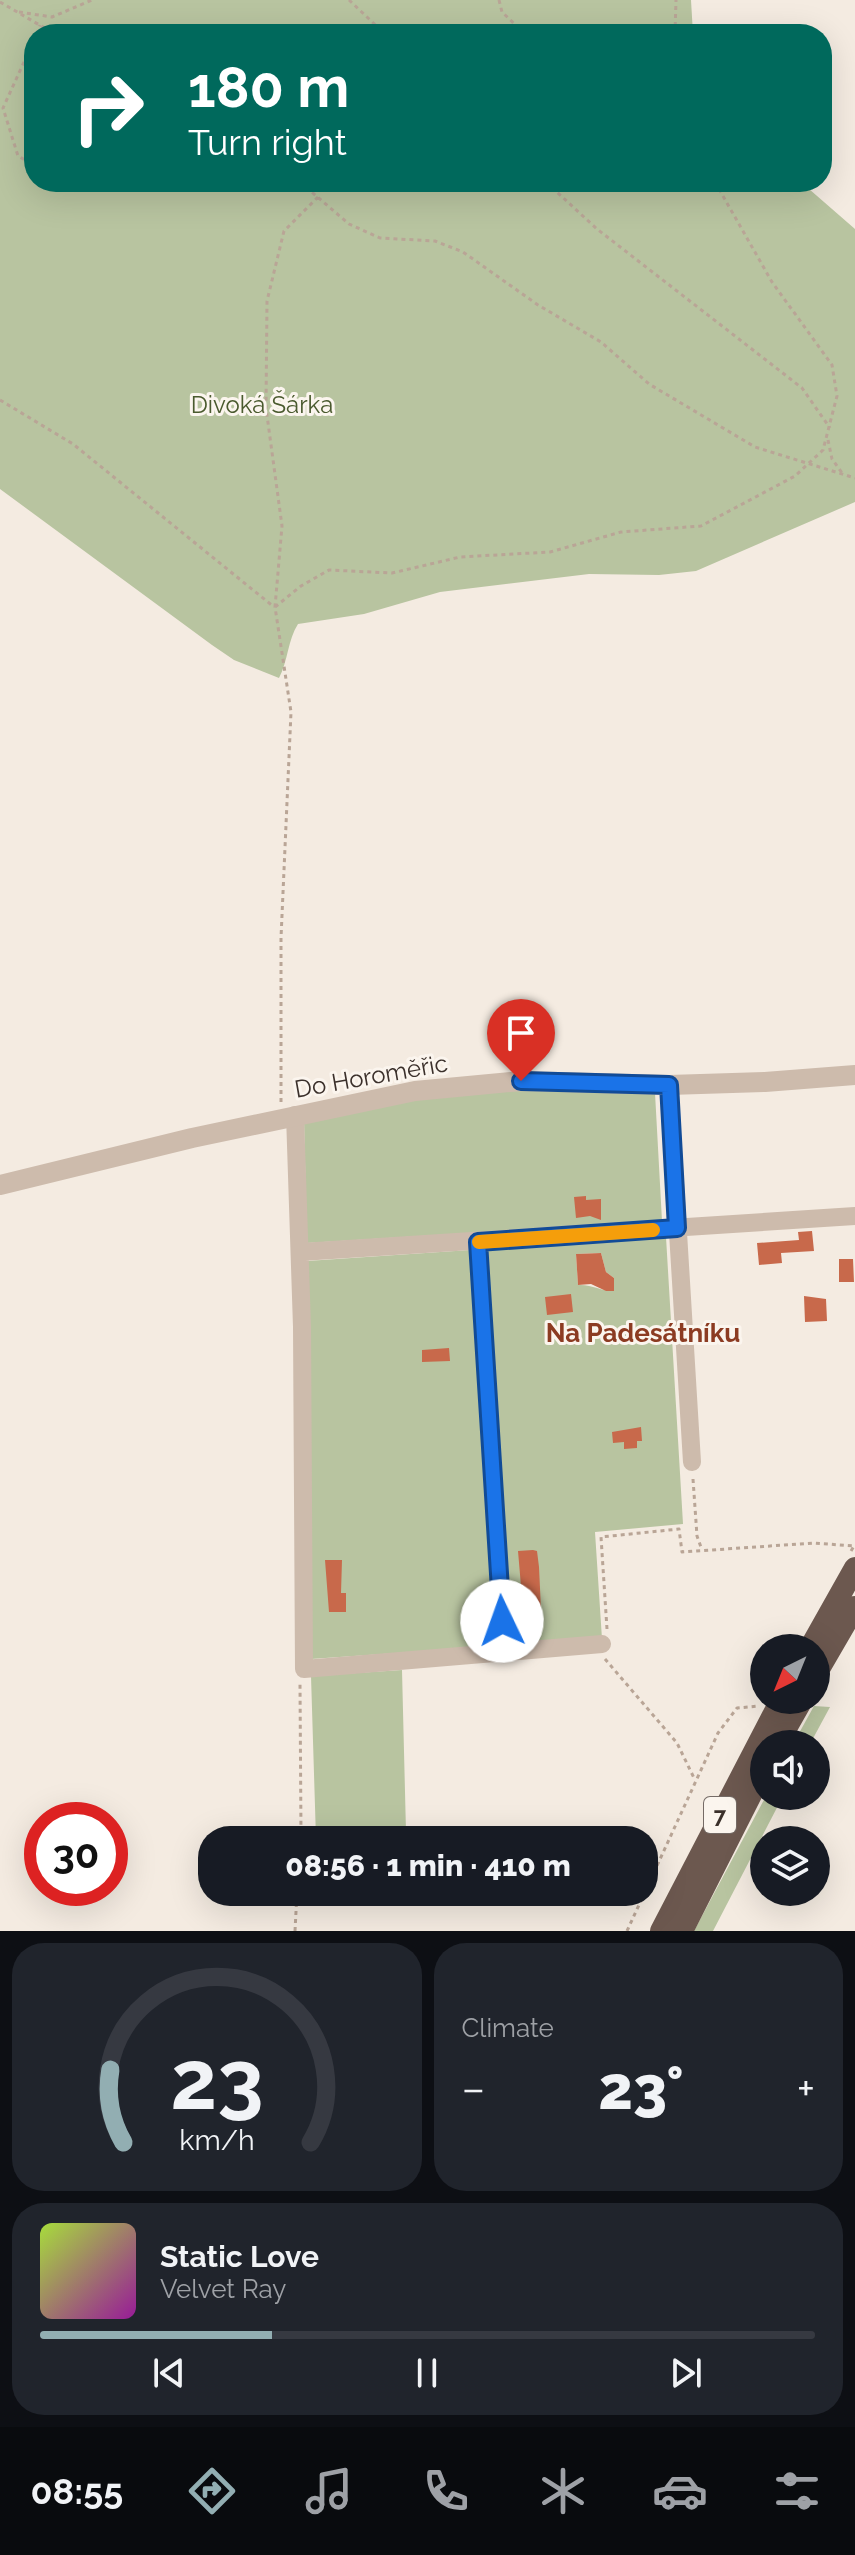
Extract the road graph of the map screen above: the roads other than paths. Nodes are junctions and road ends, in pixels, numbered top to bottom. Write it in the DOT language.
graph roads {
  1 [pos="855,1075"];
  2 [pos="669,1085"];
  3 [pos="289,1116"];
  4 [pos="0,1185"];
  5 [pos="855,1216"];
  6 [pos="677,1228"];
  7 [pos="478,1242"];
  8 [pos="301,1252"];
  9 [pos="692,1462"];
  10 [pos="855,1568"];
  11 [pos="855,1607"];
  12 [pos="818,1634"];
  13 [pos="602,1644"];
  14 [pos="830,1650"];
  15 [pos="504,1651"];
  16 [pos="774,1714"];
  17 [pos="750,1797"];
  18 [pos="661,1931"];
  19 [pos="682,1931"];
  1 -- 2 [label="street, Do Horoměřic"];
  2 -- 3 [label="street, Do Horoměřic"];
  2 -- 6 [label="street"];
  3 -- 4 [label="street, Do Horoměřic"];
  3 -- 8 [label="street"];
  5 -- 6 [label="street"];
  6 -- 7 [label="street"];
  6 -- 9 [label="street"];
  7 -- 8 [label="street"];
  7 -- 15 [label="street"];
  8 -- 15 [label="street"];
  10 -- 12 [label="highway"];
  11 -- 14 [label="highway"];
  13 -- 15 [label="street"];
  16 -- 18 [label="highway, 7"];
  17 -- 19 [label="highway, 7"];
}
